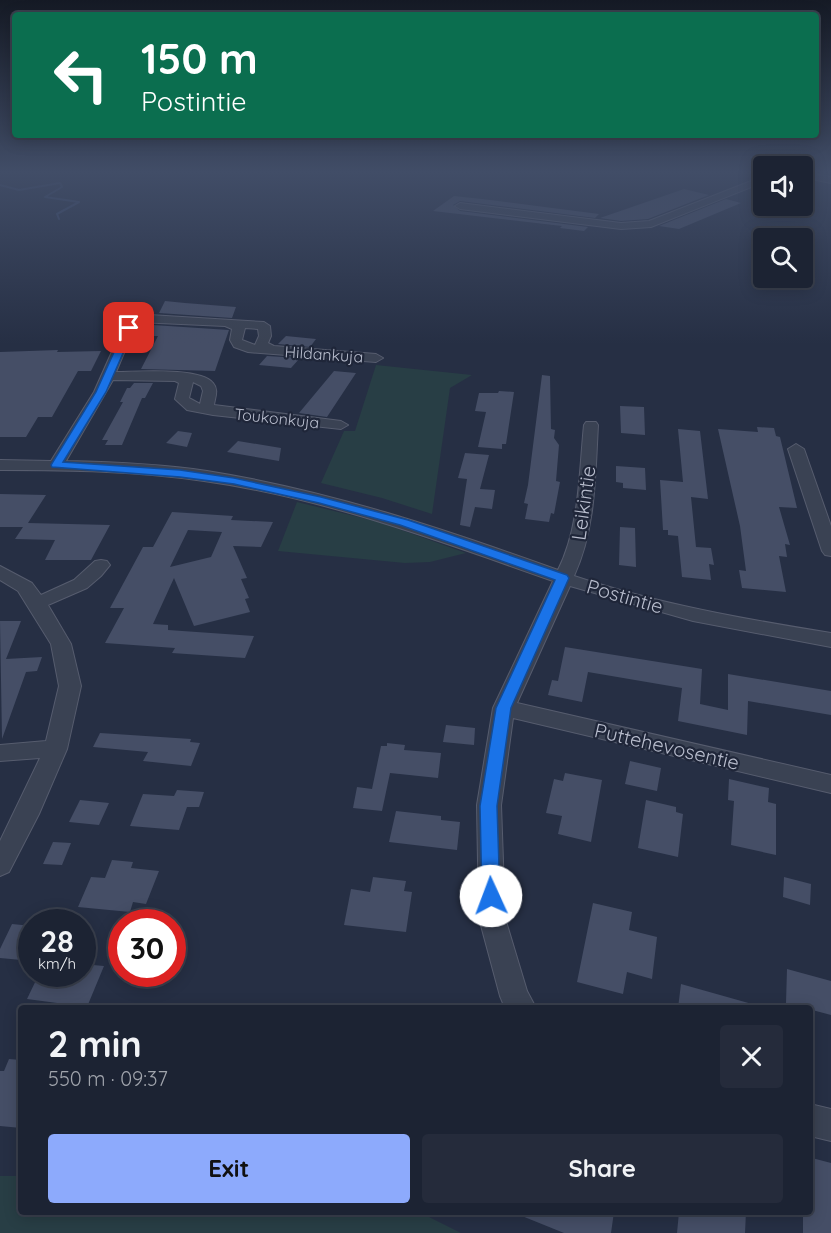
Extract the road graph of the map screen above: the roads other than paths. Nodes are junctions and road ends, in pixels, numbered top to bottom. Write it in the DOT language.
graph roads {
  1 [pos="227,322"];
  2 [pos="272,350"];
  3 [pos="376,358"];
  4 [pos="109,376"];
  5 [pos="177,376"];
  6 [pos="213,411"];
  7 [pos="341,425"];
  8 [pos="591,425"];
  9 [pos="796,449"];
  10 [pos="0,465"];
  11 [pos="56,465"];
  12 [pos="831,551"];
  13 [pos="101,565"];
  14 [pos="0,572"];
  15 [pos="562,578"];
  16 [pos="37,603"];
  17 [pos="831,640"];
  18 [pos="504,708"];
  19 [pos="56,749"];
  20 [pos="0,753"];
  21 [pos="831,784"];
  22 [pos="0,864"];
  23 [pos="519,1005"];
  24 [pos="813,1121"];
  25 [pos="831,1125"];
  1 -- 2 [label="street, Hildankuja"];
  1 -- 2 [label="street, Hildankuja"];
  1 -- 4 [label="street, Hildankuja"];
  2 -- 3 [label="street, Hildankuja"];
  4 -- 5 [label="street, Toukonkuja"];
  4 -- 11 [label="street"];
  5 -- 6 [label="street, Toukonkuja"];
  5 -- 6 [label="street, Toukonkuja"];
  6 -- 7 [label="street, Toukonkuja"];
  8 -- 15 [label="street, Leikintie"];
  9 -- 12 [label="street"];
  10 -- 11 [label="street, Postintie"];
  11 -- 15 [label="street, Postintie"];
  13 -- 16 [label="street"];
  14 -- 16 [label="street"];
  15 -- 17 [label="street, Postintie"];
  15 -- 18 [label="street, Leikintie"];
  16 -- 19 [label="street"];
  18 -- 21 [label="street, Puttehevosentie"];
  18 -- 23 [label="street, Leikintie"];
  19 -- 20 [label="street"];
  19 -- 22 [label="street"];
  24 -- 25 [label="street"];
}
